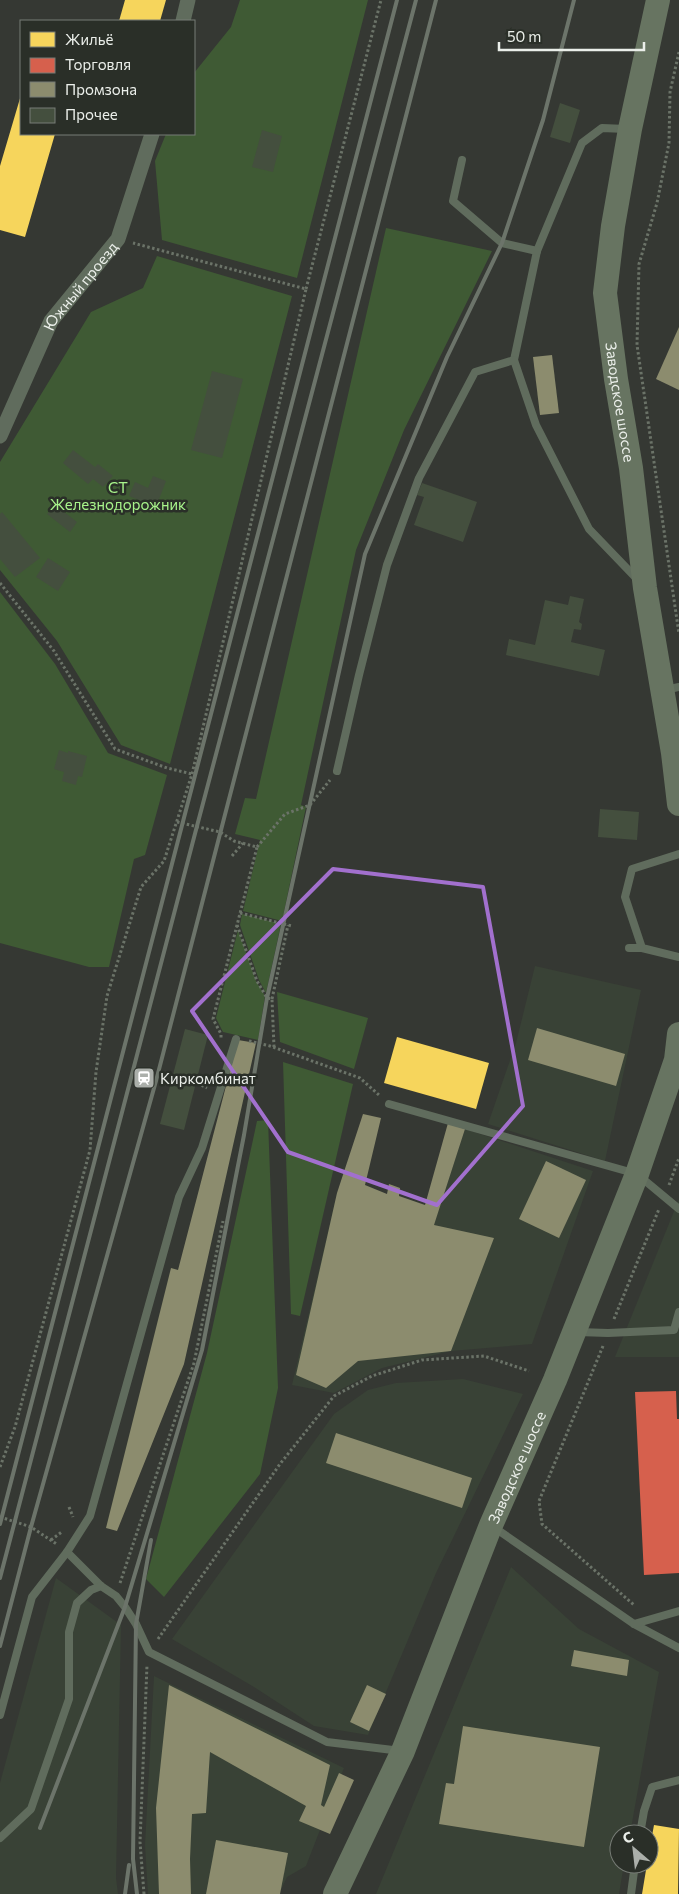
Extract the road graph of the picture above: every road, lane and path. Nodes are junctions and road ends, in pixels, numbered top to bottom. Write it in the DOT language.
graph roads {
  1 [pos="188,0"];
  2 [pos="381,0"];
  3 [pos="658,0"];
  4 [pos="182,20"];
  5 [pos="679,52"];
  6 [pos="630,129"];
  7 [pos="152,135"];
  8 [pos="462,160"];
  9 [pos="118,239"];
  10 [pos="537,251"];
  11 [pos="306,289"];
  12 [pos="514,360"];
  13 [pos="0,436"];
  14 [pos="0,583"];
  15 [pos="645,588"];
  16 [pos="679,634"];
  17 [pos="671,689"];
  18 [pos="337,771"];
  19 [pos="192,774"];
  20 [pos="679,804"];
  21 [pos="177,822"];
  22 [pos="234,841"];
  23 [pos="243,843"];
  24 [pos="257,847"];
  25 [pos="679,854"];
  26 [pos="232,856"];
  27 [pos="240,913"];
  28 [pos="237,924"];
  29 [pos="629,948"];
  30 [pos="642,948"];
  31 [pos="679,957"];
  32 [pos="272,999"];
  33 [pos="679,1034"];
  34 [pos="236,1038"];
  35 [pos="197,1083"];
  36 [pos="209,1090"];
  37 [pos="389,1104"];
  38 [pos="679,1158"];
  39 [pos="638,1174"];
  40 [pos="664,1196"];
  41 [pos="679,1209"];
  42 [pos="223,1221"];
  43 [pos="679,1312"];
  44 [pos="574,1332"];
  45 [pos="608,1333"];
  46 [pos="529,1371"];
  47 [pos="0,1467"];
  48 [pos="69,1506"];
  49 [pos="0,1517"];
  50 [pos="75,1522"];
  51 [pos="491,1525"];
  52 [pos="51,1540"];
  53 [pos="67,1552"];
  54 [pos="101,1586"];
  55 [pos="116,1596"];
  56 [pos="679,1611"];
  57 [pos="650,1620"];
  58 [pos="634,1624"];
  59 [pos="679,1648"];
  60 [pos="149,1652"];
  61 [pos="0,1715"];
  62 [pos="403,1751"];
  63 [pos="679,1780"];
  64 [pos="642,1824"];
  65 [pos="0,1838"];
  66 [pos="634,1874"];
  67 [pos="144,1894"];
  68 [pos="335,1894"];
  69 [pos="631,1894"];
  1 -- 4 [label="street"];
  2 -- 11 [label="path"];
  3 -- 6 [label="main road, Заводское шоссе"];
  5 -- 16 [label="path"];
  6 -- 10 [label="lane"];
  6 -- 15 [label="main road, Заводское шоссе"];
  7 -- 9 [label="street, Южный проезд"];
  8 -- 10 [label="lane"];
  9 -- 11 [label="path"];
  9 -- 13 [label="street, Южный проезд"];
  10 -- 12 [label="lane"];
  11 -- 19 [label="path"];
  12 -- 15 [label="lane"];
  12 -- 18 [label="lane"];
  14 -- 19 [label="path"];
  15 -- 17 [label="main road, Заводское шоссе"];
  17 -- 20 [label="main road, Заводское шоссе"];
  18 -- 24 [label="path"];
  19 -- 21 [label="path"];
  21 -- 22 [label="path"];
  21 -- 47 [label="path"];
  23 -- 26 [label="path"];
  25 -- 30 [label="lane"];
  27 -- 32 [label="path"];
  28 -- 32 [label="path"];
  29 -- 30 [label="lane"];
  30 -- 31 [label="lane"];
  32 -- 37 [label="path"];
  33 -- 39 [label="main road, Заводское шоссе"];
  34 -- 53 [label="lane"];
  35 -- 36 [label="path"];
  37 -- 39 [label="lane"];
  38 -- 40 [label="path"];
  39 -- 40 [label="lane"];
  39 -- 44 [label="main road, Заводское шоссе"];
  40 -- 41 [label="lane"];
  40 -- 45 [label="path"];
  42 -- 55 [label="path"];
  43 -- 45 [label="lane"];
  44 -- 45 [label="lane"];
  44 -- 51 [label="main road, Заводское шоссе"];
  45 -- 57 [label="path"];
  46 -- 60 [label="path"];
  48 -- 50 [label="path"];
  49 -- 52 [label="path"];
  51 -- 58 [label="lane"];
  51 -- 62 [label="main road, Заводское шоссе"];
  53 -- 54 [label="lane"];
  53 -- 61 [label="lane"];
  54 -- 55 [label="lane"];
  54 -- 65 [label="lane"];
  55 -- 60 [label="lane"];
  56 -- 57 [label="lane"];
  57 -- 58 [label="lane"];
  58 -- 59 [label="lane"];
  60 -- 62 [label="lane"];
  60 -- 67 [label="path"];
  62 -- 68 [label="main road, Заводское шоссе"];
  63 -- 64 [label="lane"];
  66 -- 69 [label="lane"];
}
